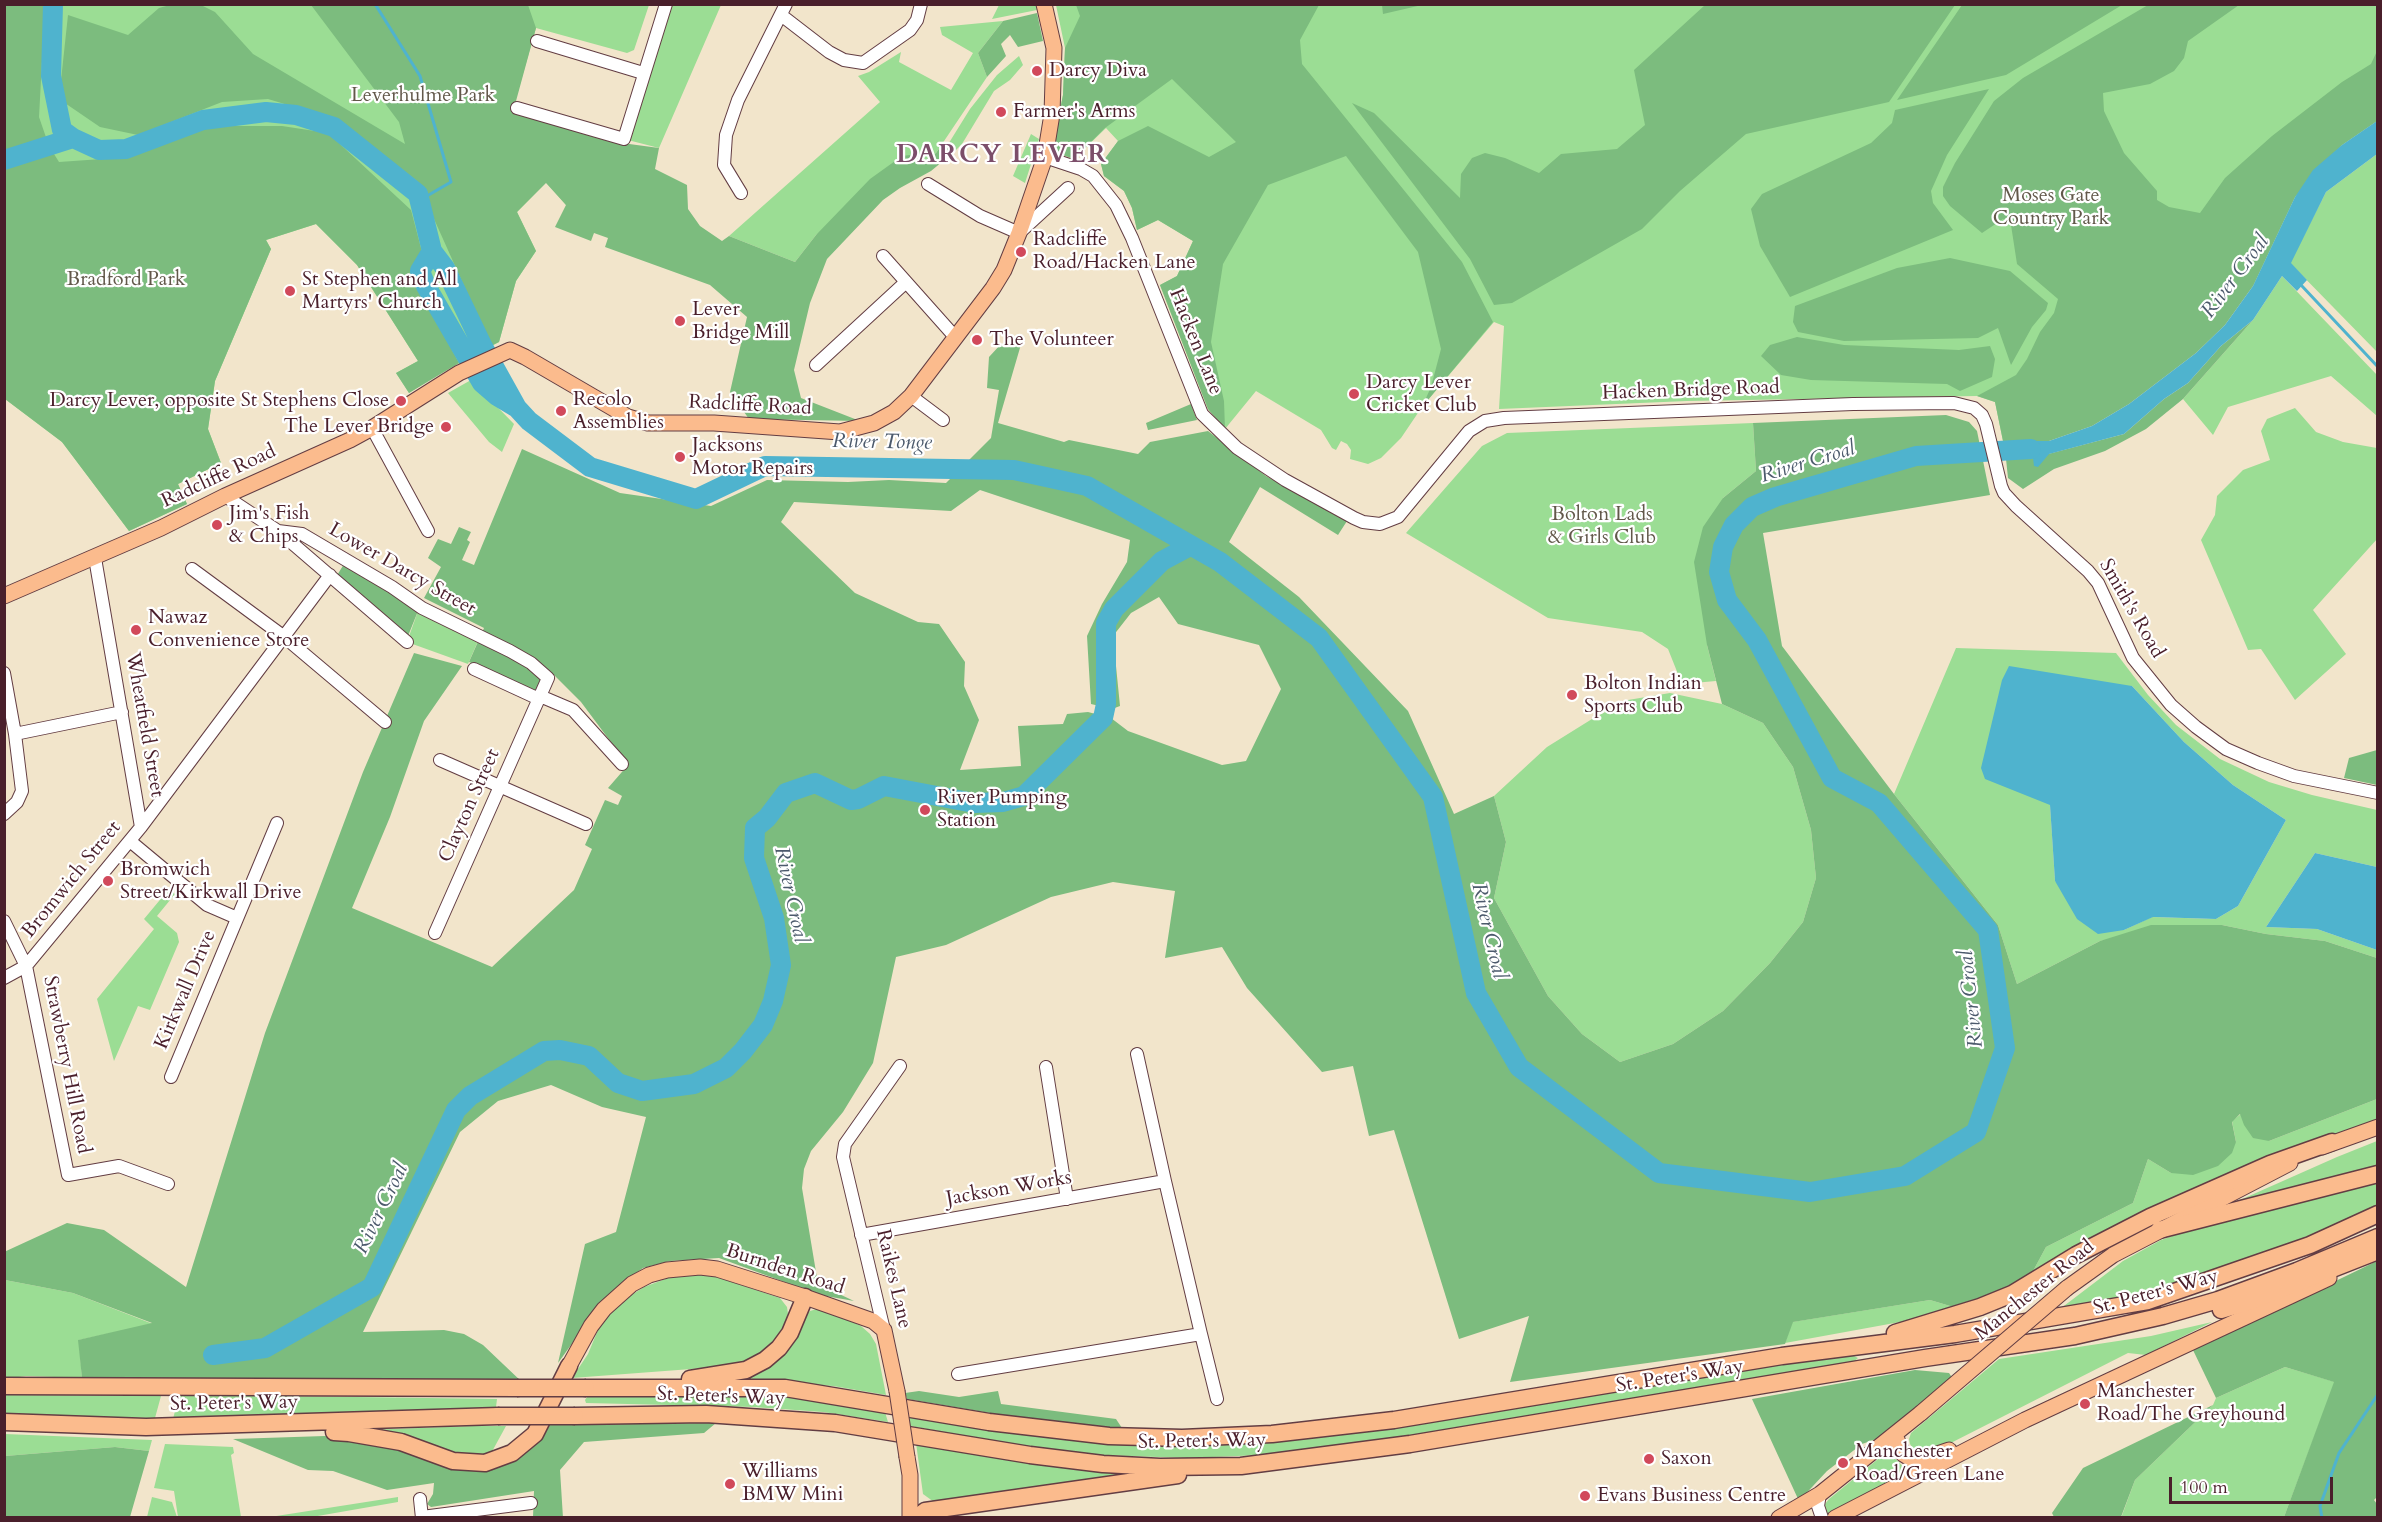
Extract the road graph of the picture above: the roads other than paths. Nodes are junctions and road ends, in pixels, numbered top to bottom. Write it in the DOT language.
graph roads {
  1 [pos="666,4"];
  2 [pos="921,4"];
  3 [pos="1045,6"];
  4 [pos="783,10"];
  5 [pos="537,41"];
  6 [pos="643,74"];
  7 [pos="518,108"];
  8 [pos="1045,157"];
  9 [pos="928,184"];
  10 [pos="1068,188"];
  11 [pos="741,193"];
  12 [pos="1019,233"];
  13 [pos="883,256"];
  14 [pos="906,282"];
  15 [pos="956,338"];
  16 [pos="816,365"];
  17 [pos="910,396"];
  18 [pos="943,420"];
  19 [pos="372,428"];
  20 [pos="1998,475"];
  21 [pos="225,496"];
  22 [pos="1380,524"];
  23 [pos="278,531"];
  24 [pos="428,531"];
  25 [pos="95,558"];
  26 [pos="192,569"];
  27 [pos="330,575"];
  28 [pos="4,596"];
  29 [pos="283,636"];
  30 [pos="407,642"];
  31 [pos="474,669"];
  32 [pos="4,673"];
  33 [pos="539,697"];
  34 [pos="122,712"];
  35 [pos="384,722"];
  36 [pos="15,734"];
  37 [pos="440,760"];
  38 [pos="622,764"];
  39 [pos="500,786"];
  40 [pos="2378,792"];
  41 [pos="4,814"];
  42 [pos="277,823"];
  43 [pos="586,824"];
  44 [pos="141,827"];
  45 [pos="130,841"];
  46 [pos="237,918"];
  47 [pos="4,921"];
  48 [pos="435,933"];
  49 [pos="26,966"];
  50 [pos="4,978"];
  51 [pos="1137,1054"];
  52 [pos="900,1066"];
  53 [pos="1046,1067"];
  54 [pos="171,1077"];
  55 [pos="2378,1127"];
  56 [pos="2332,1142"];
  57 [pos="2378,1174"];
  58 [pos="1165,1181"];
  59 [pos="168,1184"];
  60 [pos="1067,1199"];
  61 [pos="2378,1214"];
  62 [pos="2159,1230"];
  63 [pos="861,1235"];
  64 [pos="2378,1237"];
  65 [pos="2378,1253"];
  66 [pos="805,1297"];
  67 [pos="884,1330"];
  68 [pos="1201,1334"];
  69 [pos="2075,1336"];
  70 [pos="1782,1356"];
  71 [pos="568,1366"];
  72 [pos="958,1374"];
  73 [pos="4,1386"];
  74 [pos="591,1388"];
  75 [pos="1218,1399"];
  76 [pos="2025,1420"];
  77 [pos="4,1422"];
  78 [pos="146,1427"];
  79 [pos="1895,1435"];
  80 [pos="1241,1466"];
  81 [pos="1820,1494"];
  82 [pos="420,1499"];
  83 [pos="531,1503"];
  84 [pos="1850,1513"];
  85 [pos="422,1517"];
  86 [pos="910,1518"];
  87 [pos="916,1518"];
  88 [pos="1779,1518"];
  89 [pos="1822,1518"];
  90 [pos="1835,1518"];
  1 -- 6 [label="street"];
  2 -- 4 [label="street"];
  3 -- 8 [label="main road, Radcliffe Road"];
  4 -- 11 [label="street"];
  5 -- 6 [label="street"];
  6 -- 7 [label="street"];
  8 -- 12 [label="main road, Radcliffe Road"];
  8 -- 22 [label="street, Hacken Lane"];
  9 -- 12 [label="street"];
  10 -- 12 [label="street"];
  12 -- 15 [label="main road, Radcliffe Road"];
  13 -- 14 [label="street"];
  14 -- 15 [label="street"];
  14 -- 16 [label="street"];
  15 -- 17 [label="main road, Radcliffe Road"];
  17 -- 18 [label="street"];
  17 -- 19 [label="main road, Radcliffe Road"];
  19 -- 21 [label="main road, Radcliffe Road"];
  19 -- 24 [label="street"];
  20 -- 22 [label="street, Hacken Bridge Road"];
  20 -- 40 [label="street, Smith's Road"];
  21 -- 23 [label="street"];
  21 -- 25 [label="main road, Radcliffe Road"];
  23 -- 27 [label="street"];
  23 -- 33 [label="street, Lower Darcy Street"];
  25 -- 28 [label="main road, Radcliffe Road"];
  25 -- 34 [label="street, Wheatfield Street"];
  26 -- 29 [label="street"];
  27 -- 29 [label="street, Bromwich Street"];
  27 -- 30 [label="street"];
  29 -- 35 [label="street"];
  29 -- 44 [label="street, Bromwich Street"];
  31 -- 33 [label="street"];
  32 -- 36 [label="street"];
  33 -- 38 [label="street"];
  33 -- 39 [label="street, Clayton Street"];
  34 -- 36 [label="street"];
  34 -- 44 [label="street, Wheatfield Street"];
  36 -- 41 [label="street"];
  37 -- 39 [label="street"];
  39 -- 43 [label="street"];
  39 -- 48 [label="street, Clayton Street"];
  42 -- 46 [label="street, Kirkwall Drive"];
  44 -- 45 [label="street, Bromwich Street"];
  45 -- 46 [label="street, Kirkwall Drive"];
  45 -- 49 [label="street, Bromwich Street"];
  46 -- 54 [label="street, Kirkwall Drive"];
  47 -- 49 [label="street"];
  49 -- 50 [label="street, Bromwich Street"];
  49 -- 59 [label="street, Strawberry Hill Road"];
  51 -- 58 [label="street"];
  52 -- 63 [label="street, Raikes Lane"];
  53 -- 60 [label="street"];
  55 -- 56 [label="main road, Manchester Road"];
  56 -- 62 [label="main road, Manchester Road"];
  56 -- 70 [label="highway"];
  57 -- 62 [label="highway"];
  58 -- 60 [label="street, Jackson Works"];
  58 -- 68 [label="street"];
  60 -- 63 [label="street, Jackson Works"];
  61 -- 70 [label="highway, St. Peter's Way"];
  62 -- 79 [label="main road, Manchester Road, bridge"];
  63 -- 67 [label="street, Raikes Lane"];
  64 -- 69 [label="highway, St. Peter's Way"];
  65 -- 69 [label="highway"];
  65 -- 76 [label="main road"];
  66 -- 67 [label="main road, Burnden Road"];
  66 -- 71 [label="main road, Burnden Road"];
  66 -- 74 [label="highway"];
  67 -- 86 [label="main road, Raikes Lane, bridge"];
  68 -- 72 [label="street"];
  68 -- 75 [label="street"];
  69 -- 80 [label="highway, St. Peter's Way"];
  70 -- 74 [label="highway, St. Peter's Way"];
  71 -- 78 [label="highway"];
  73 -- 74 [label="highway, St. Peter's Way, bridge"];
  76 -- 79 [label="main road"];
  76 -- 84 [label="main road"];
  77 -- 78 [label="highway, St. Peter's Way"];
  78 -- 80 [label="highway, St. Peter's Way, bridge"];
  79 -- 81 [label="main road, Manchester Road"];
  80 -- 87 [label="highway"];
  81 -- 88 [label="main road, Manchester Road"];
  81 -- 89 [label="street"];
  82 -- 85 [label="street"];
  83 -- 85 [label="street"];
  84 -- 90 [label="main road"];
}
